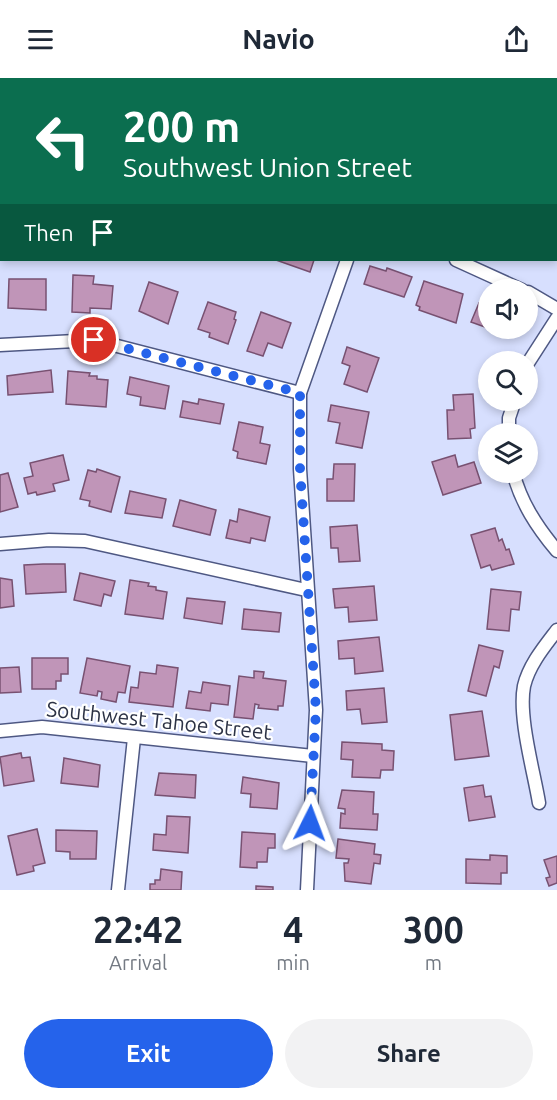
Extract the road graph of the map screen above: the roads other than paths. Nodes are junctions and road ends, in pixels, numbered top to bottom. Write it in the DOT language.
graph roads {
  1 [pos="347,261"];
  2 [pos="458,261"];
  3 [pos="498,279"];
  4 [pos="538,298"];
  5 [pos="557,309"];
  6 [pos="557,318"];
  7 [pos="0,345"];
  8 [pos="536,351"];
  9 [pos="300,393"];
  10 [pos="516,483"];
  11 [pos="2,544"];
  12 [pos="557,551"];
  13 [pos="306,590"];
  14 [pos="557,630"];
  15 [pos="0,731"];
  16 [pos="134,738"];
  17 [pos="313,756"];
  18 [pos="539,803"];
  19 [pos="118,890"];
  20 [pos="307,890"];
  1 -- 9 [label="street"];
  2 -- 3 [label="street"];
  4 -- 5 [label="street"];
  6 -- 8 [label="street"];
  7 -- 9 [label="street"];
  9 -- 13 [label="street"];
  10 -- 12 [label="street"];
  11 -- 13 [label="street"];
  13 -- 17 [label="street"];
  14 -- 18 [label="street"];
  15 -- 16 [label="street, Southwest Tahoe Street"];
  16 -- 17 [label="street, Southwest Tahoe Street"];
  16 -- 19 [label="street"];
  17 -- 20 [label="street"];
}
